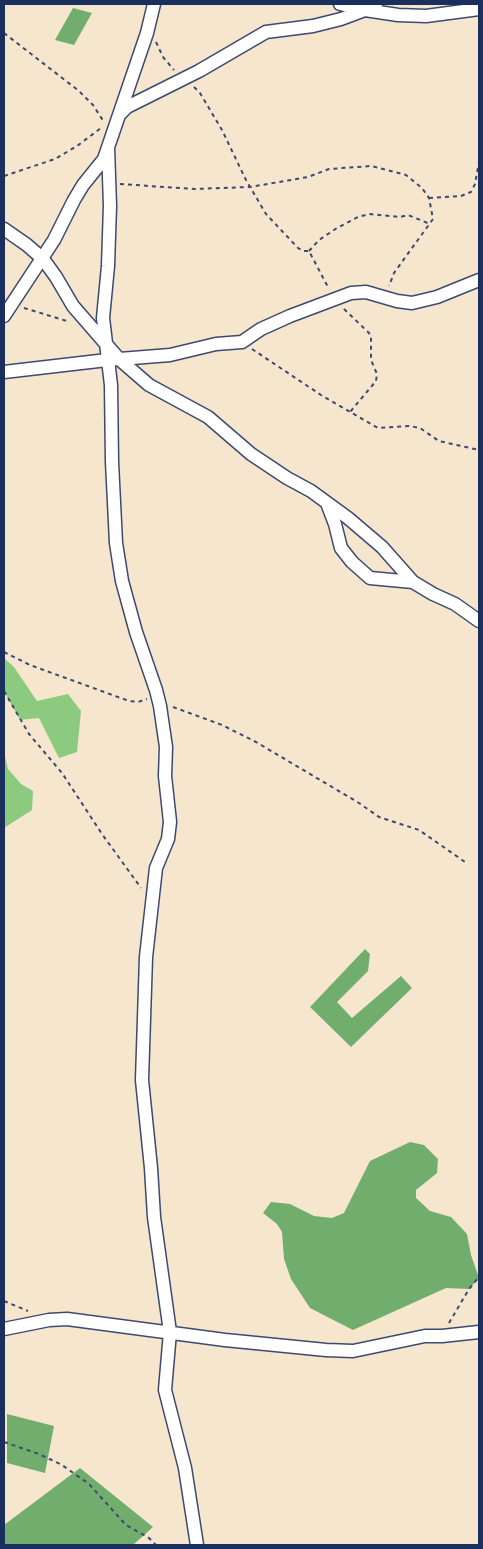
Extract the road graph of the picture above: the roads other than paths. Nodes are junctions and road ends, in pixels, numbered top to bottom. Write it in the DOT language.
graph roads {
  1 [pos="154,4"];
  2 [pos="340,4"];
  3 [pos="371,7"];
  4 [pos="479,9"];
  5 [pos="119,115"];
  6 [pos="108,146"];
  7 [pos="4,229"];
  8 [pos="43,259"];
  9 [pos="479,280"];
  10 [pos="4,316"];
  11 [pos="105,341"];
  12 [pos="113,359"];
  13 [pos="4,372"];
  14 [pos="327,503"];
  15 [pos="412,582"];
  16 [pos="479,621"];
  17 [pos="4,1329"];
  18 [pos="170,1332"];
  19 [pos="479,1332"];
  20 [pos="197,1545"];
  1 -- 5 [label="street"];
  2 -- 3 [label="street"];
  3 -- 4 [label="street"];
  3 -- 5 [label="street"];
  5 -- 6 [label="street"];
  6 -- 8 [label="street"];
  6 -- 11 [label="street"];
  7 -- 8 [label="street"];
  8 -- 10 [label="street"];
  8 -- 11 [label="street"];
  9 -- 12 [label="street"];
  11 -- 12 [label="street"];
  12 -- 13 [label="street"];
  12 -- 14 [label="street"];
  12 -- 18 [label="street"];
  14 -- 15 [label="street"];
  14 -- 15 [label="street"];
  15 -- 16 [label="street"];
  17 -- 18 [label="street"];
  18 -- 19 [label="street"];
  18 -- 20 [label="street"];
}
